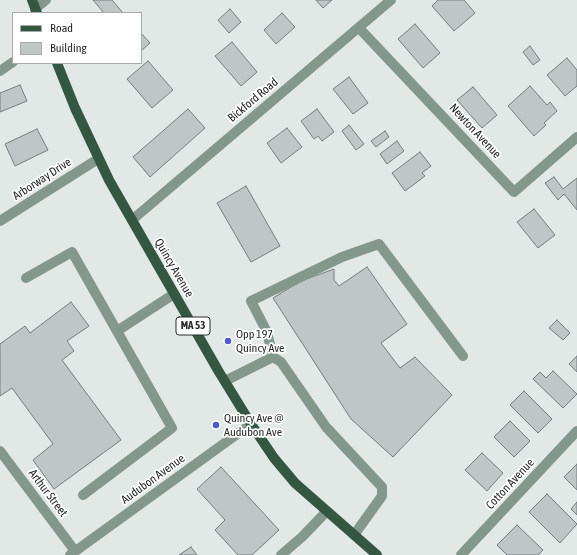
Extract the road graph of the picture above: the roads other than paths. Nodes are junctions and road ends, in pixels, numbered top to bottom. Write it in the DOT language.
graph roads {
  1 [pos="46,0"];
  2 [pos="391,0"];
  3 [pos="35,7"];
  4 [pos="359,28"];
  5 [pos="12,63"];
  6 [pos="57,64"];
  7 [pos="0,71"];
  8 [pos="577,137"];
  9 [pos="98,159"];
  10 [pos="132,220"];
  11 [pos="0,221"];
  12 [pos="26,278"];
  13 [pos="174,294"];
  14 [pos="117,331"];
  15 [pos="463,356"];
  16 [pos="273,357"];
  17 [pos="224,382"];
  18 [pos="251,424"];
  19 [pos="577,431"];
  20 [pos="0,451"];
  21 [pos="83,495"];
  22 [pos="326,512"];
  23 [pos="354,535"];
  24 [pos="72,553"];
  25 [pos="281,555"];
  26 [pos="377,555"];
  27 [pos="461,555"];
  1 -- 3 [label="street"];
  2 -- 4 [label="street, Bickford Road"];
  4 -- 8 [label="street, Newton Avenue"];
  4 -- 10 [label="street, Bickford Road"];
  5 -- 7 [label="street"];
  6 -- 9 [label="main road, Quincy Avenue / MA 53"];
  9 -- 10 [label="main road, Quincy Avenue / MA 53"];
  9 -- 11 [label="street, Arborway Drive"];
  10 -- 13 [label="main road, Quincy Avenue / MA 53"];
  12 -- 14 [label="street"];
  13 -- 14 [label="street"];
  13 -- 17 [label="main road, Quincy Avenue / MA 53"];
  14 -- 21 [label="street"];
  15 -- 16 [label="street"];
  16 -- 17 [label="street"];
  16 -- 23 [label="street"];
  17 -- 18 [label="main road, Quincy Avenue / MA 53"];
  18 -- 22 [label="main road, Quincy Avenue / MA 53"];
  18 -- 24 [label="street, Audubon Avenue"];
  19 -- 27 [label="street, Cotton Avenue"];
  20 -- 24 [label="street, Arthur Street"];
  22 -- 23 [label="main road, Quincy Avenue / MA 53"];
  22 -- 25 [label="street"];
  23 -- 26 [label="main road, Quincy Avenue / MA 53"];
}
